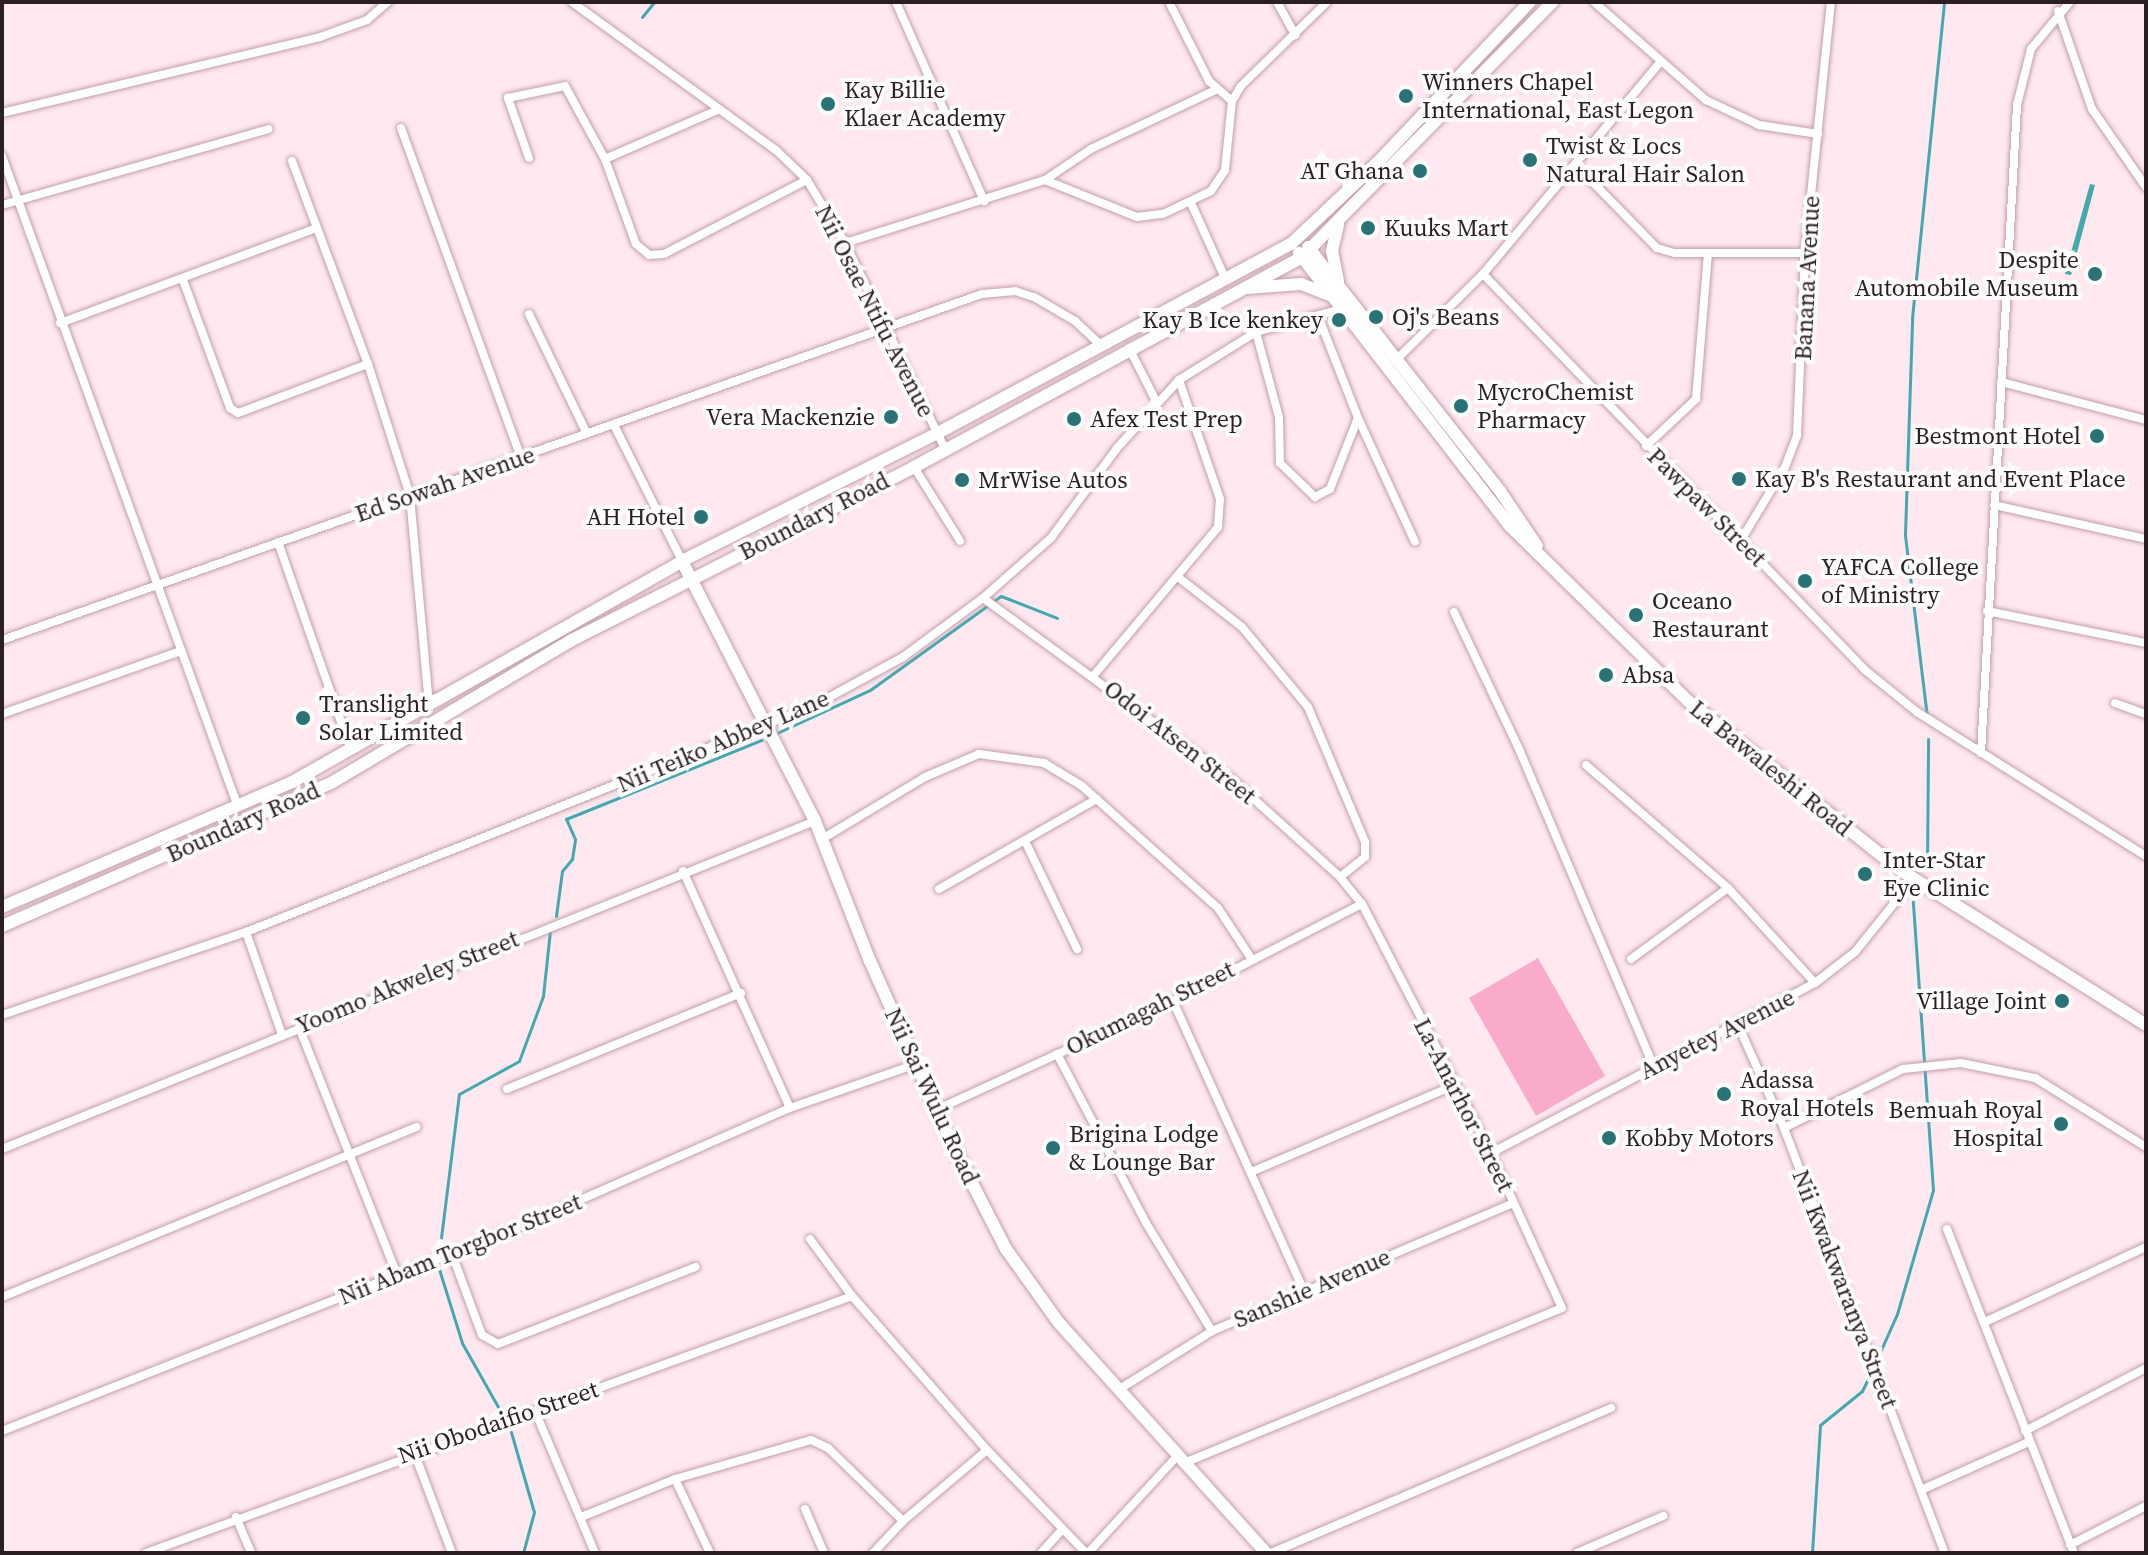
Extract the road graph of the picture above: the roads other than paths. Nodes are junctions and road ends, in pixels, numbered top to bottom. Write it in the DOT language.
graph roads {
  1 [pos="388,2"];
  2 [pos="572,2"];
  3 [pos="896,2"];
  4 [pos="1169,2"];
  5 [pos="1277,2"];
  6 [pos="1327,2"];
  7 [pos="1530,2"];
  8 [pos="1553,2"];
  9 [pos="1594,2"];
  10 [pos="1831,2"];
  11 [pos="2070,2"];
  12 [pos="2058,11"];
  13 [pos="1295,35"];
  14 [pos="1660,62"];
  15 [pos="1215,90"];
  16 [pos="1232,101"];
  17 [pos="720,109"];
  18 [pos="2,113"];
  19 [pos="401,128"];
  20 [pos="268,129"];
  21 [pos="1818,134"];
  22 [pos="2,156"];
  23 [pos="529,158"];
  24 [pos="605,159"];
  25 [pos="292,161"];
  26 [pos="1575,164"];
  27 [pos="807,180"];
  28 [pos="1045,180"];
  29 [pos="2146,187"];
  30 [pos="14,201"];
  31 [pos="984,201"];
  32 [pos="1191,203"];
  33 [pos="2,205"];
  34 [pos="1338,225"];
  35 [pos="317,228"];
  36 [pos="1296,241"];
  37 [pos="845,243"];
  38 [pos="1805,253"];
  39 [pos="1306,254"];
  40 [pos="1708,254"];
  41 [pos="1483,274"];
  42 [pos="183,280"];
  43 [pos="1226,280"];
  44 [pos="1240,289"];
  45 [pos="1335,290"];
  46 [pos="1342,309"];
  47 [pos="529,314"];
  48 [pos="1318,316"];
  49 [pos="60,323"];
  50 [pos="886,325"];
  51 [pos="1256,332"];
  52 [pos="1102,346"];
  53 [pos="1129,348"];
  54 [pos="1396,360"];
  55 [pos="368,364"];
  56 [pos="1179,380"];
  57 [pos="2001,382"];
  58 [pos="1157,403"];
  59 [pos="1358,418"];
  60 [pos="2146,420"];
  61 [pos="614,425"];
  62 [pos="938,433"];
  63 [pos="587,434"];
  64 [pos="1646,446"];
  65 [pos="945,449"];
  66 [pos="521,457"];
  67 [pos="914,467"];
  68 [pos="410,496"];
  69 [pos="1994,505"];
  70 [pos="2146,539"];
  71 [pos="1741,540"];
  72 [pos="960,541"];
  73 [pos="278,542"];
  74 [pos="1415,542"];
  75 [pos="1542,556"];
  76 [pos="682,561"];
  77 [pos="693,577"];
  78 [pos="1178,577"];
  79 [pos="156,582"];
  80 [pos="985,600"];
  81 [pos="1987,611"];
  82 [pos="1454,612"];
  83 [pos="2,640"];
  84 [pos="2146,643"];
  85 [pos="181,651"];
  86 [pos="1094,675"];
  87 [pos="2115,703"];
  88 [pos="429,704"];
  89 [pos="2,714"];
  90 [pos="2146,714"];
  91 [pos="767,723"];
  92 [pos="351,750"];
  93 [pos="1981,753"];
  94 [pos="1586,765"];
  95 [pos="1097,799"];
  96 [pos="238,807"];
  97 [pos="815,821"];
  98 [pos="822,839"];
  99 [pos="1026,843"];
  100 [pos="2146,856"];
  101 [pos="683,871"];
  102 [pos="1340,877"];
  103 [pos="1914,879"];
  104 [pos="1728,888"];
  105 [pos="939,889"];
  106 [pos="1362,904"];
  107 [pos="2,907"];
  108 [pos="2,926"];
  109 [pos="246,932"];
  110 [pos="1077,949"];
  111 [pos="1251,958"];
  112 [pos="1631,959"];
  113 [pos="1815,983"];
  114 [pos="741,993"];
  115 [pos="1173,1001"];
  116 [pos="2,1015"];
  117 [pos="2146,1025"];
  118 [pos="299,1027"];
  119 [pos="1739,1027"];
  120 [pos="281,1032"];
  121 [pos="1057,1054"];
  122 [pos="916,1064"];
  123 [pos="1654,1067"];
  124 [pos="1455,1085"];
  125 [pos="507,1089"];
  126 [pos="790,1108"];
  127 [pos="936,1110"];
  128 [pos="417,1127"];
  129 [pos="1784,1128"];
  130 [pos="2146,1147"];
  131 [pos="2,1149"];
  132 [pos="1491,1153"];
  133 [pos="350,1158"];
  134 [pos="1251,1172"];
  135 [pos="1513,1203"];
  136 [pos="1947,1229"];
  137 [pos="810,1239"];
  138 [pos="2146,1247"];
  139 [pos="452,1254"];
  140 [pos="696,1267"];
  141 [pos="396,1272"];
  142 [pos="1304,1291"];
  143 [pos="852,1296"];
  144 [pos="2,1297"];
  145 [pos="1985,1322"];
  146 [pos="1212,1331"];
  147 [pos="2146,1368"];
  148 [pos="1118,1390"];
  149 [pos="1611,1408"];
  150 [pos="535,1411"];
  151 [pos="2,1431"];
  152 [pos="2025,1431"];
  153 [pos="2029,1442"];
  154 [pos="987,1450"];
  155 [pos="414,1452"];
  156 [pos="1182,1459"];
  157 [pos="675,1479"];
  158 [pos="1921,1490"];
  159 [pos="2146,1506"];
  160 [pos="805,1509"];
  161 [pos="1663,1516"];
  162 [pos="236,1517"];
  163 [pos="581,1517"];
  164 [pos="903,1521"];
  165 [pos="1062,1530"];
  166 [pos="2072,1549"];
  167 [pos="146,1553"];
  168 [pos="251,1553"];
  169 [pos="452,1553"];
  170 [pos="595,1553"];
  171 [pos="710,1553"];
  172 [pos="824,1553"];
  173 [pos="873,1553"];
  174 [pos="1041,1553"];
  175 [pos="1087,1553"];
  176 [pos="1269,1553"];
  177 [pos="1577,1553"];
  178 [pos="1945,1553"];
  1 -- 18 [label="street"];
  2 -- 17 [label="street, Nii Osae Ntifu Avenue"];
  3 -- 31 [label="street"];
  4 -- 15 [label="street"];
  5 -- 13 [label="street"];
  6 -- 13 [label="street"];
  7 -- 36 [label="main road, Boundary Road"];
  8 -- 34 [label="main road, Boundary Road"];
  9 -- 14 [label="street"];
  10 -- 21 [label="street, Banana Avenue"];
  11 -- 12 [label="street"];
  12 -- 29 [label="street"];
  12 -- 57 [label="street"];
  13 -- 16 [label="street"];
  14 -- 21 [label="street"];
  14 -- 26 [label="street"];
  15 -- 16 [label="street"];
  15 -- 28 [label="street"];
  16 -- 32 [label="street"];
  17 -- 24 [label="street"];
  17 -- 27 [label="street, Nii Osae Ntifu Avenue"];
  19 -- 66 [label="street"];
  20 -- 30 [label="street"];
  21 -- 38 [label="street, Banana Avenue"];
  22 -- 30 [label="street"];
  23 -- 24 [label="street"];
  24 -- 27 [label="street"];
  25 -- 35 [label="street"];
  26 -- 40 [label="street"];
  26 -- 41 [label="street"];
  27 -- 37 [label="street, Nii Osae Ntifu Avenue"];
  28 -- 31 [label="street"];
  28 -- 32 [label="street"];
  30 -- 33 [label="street"];
  30 -- 49 [label="street"];
  31 -- 37 [label="street"];
  32 -- 43 [label="street"];
  34 -- 39 [label="main road, Boundary Road"];
  34 -- 45 [label="main road"];
  35 -- 42 [label="street"];
  35 -- 55 [label="street"];
  36 -- 39 [label="main road, La Bawaleshi Road"];
  36 -- 43 [label="main road, Boundary Road"];
  37 -- 50 [label="street, Nii Osae Ntifu Avenue"];
  38 -- 40 [label="street"];
  38 -- 71 [label="street, Banana Avenue"];
  39 -- 44 [label="main road, Boundary Road"];
  39 -- 45 [label="main road, La Bawaleshi Road"];
  40 -- 64 [label="street"];
  41 -- 54 [label="street"];
  41 -- 64 [label="street, Pawpaw Street"];
  42 -- 49 [label="street"];
  42 -- 55 [label="street"];
  43 -- 52 [label="main road, Boundary Road"];
  44 -- 45 [label="main road"];
  44 -- 53 [label="main road, Boundary Road"];
  45 -- 46 [label="main road, La Bawaleshi Road"];
  45 -- 54 [label="main road, La Bawaleshi Road"];
  46 -- 48 [label="street, Nii Teiko Abbey Lane"];
  46 -- 75 [label="main road, La Bawaleshi Road"];
  47 -- 63 [label="street"];
  48 -- 51 [label="street, Nii Teiko Abbey Lane"];
  48 -- 59 [label="street"];
  49 -- 79 [label="street"];
  50 -- 52 [label="street, Ed Sowah Avenue"];
  50 -- 61 [label="street, Ed Sowah Avenue"];
  50 -- 62 [label="street, Nii Osae Ntifu Avenue"];
  51 -- 56 [label="street, Nii Teiko Abbey Lane"];
  51 -- 59 [label="street"];
  52 -- 62 [label="main road, Boundary Road"];
  53 -- 58 [label="street"];
  53 -- 65 [label="main road, Boundary Road"];
  54 -- 75 [label="main road, La Bawaleshi Road"];
  55 -- 68 [label="street"];
  56 -- 58 [label="street, Nii Teiko Abbey Lane"];
  56 -- 78 [label="street"];
  57 -- 60 [label="street"];
  57 -- 69 [label="street"];
  58 -- 80 [label="street, Nii Teiko Abbey Lane"];
  59 -- 74 [label="street"];
  61 -- 63 [label="street, Ed Sowah Avenue"];
  61 -- 76 [label="street"];
  62 -- 65 [label="street, Nii Osae Ntifu Avenue"];
  62 -- 76 [label="main road, Boundary Road"];
  63 -- 66 [label="street, Ed Sowah Avenue"];
  64 -- 71 [label="street, Pawpaw Street"];
  65 -- 67 [label="main road, Boundary Road"];
  66 -- 68 [label="street, Ed Sowah Avenue"];
  67 -- 72 [label="street"];
  67 -- 77 [label="main road, Boundary Road"];
  68 -- 73 [label="street, Ed Sowah Avenue"];
  68 -- 88 [label="street"];
  69 -- 70 [label="street"];
  69 -- 81 [label="street"];
  71 -- 93 [label="street, Pawpaw Street"];
  73 -- 79 [label="street, Ed Sowah Avenue"];
  73 -- 92 [label="street"];
  75 -- 103 [label="main road, La Bawaleshi Road"];
  76 -- 77 [label="main road, Nii Sai Wulu Road"];
  76 -- 88 [label="main road, Boundary Road"];
  77 -- 91 [label="main road, Nii Sai Wulu Road"];
  77 -- 108 [label="main road, Boundary Road"];
  78 -- 86 [label="street"];
  78 -- 102 [label="street"];
  79 -- 83 [label="street, Ed Sowah Avenue"];
  79 -- 85 [label="street"];
  80 -- 86 [label="street, Odoi Atsen Street"];
  80 -- 91 [label="street, Nii Teiko Abbey Lane"];
  81 -- 84 [label="street"];
  81 -- 93 [label="street"];
  82 -- 123 [label="street"];
  85 -- 89 [label="street"];
  85 -- 96 [label="street"];
  86 -- 102 [label="street, Odoi Atsen Street"];
  87 -- 90 [label="street"];
  88 -- 92 [label="main road, Boundary Road"];
  91 -- 97 [label="main road, Nii Sai Wulu Road"];
  91 -- 109 [label="street, Nii Teiko Abbey Lane"];
  92 -- 96 [label="main road, Boundary Road"];
  93 -- 100 [label="street, Pawpaw Street"];
  94 -- 104 [label="street"];
  95 -- 98 [label="street"];
  95 -- 99 [label="street"];
  95 -- 111 [label="street"];
  96 -- 107 [label="main road, Boundary Road"];
  97 -- 98 [label="main road, Nii Sai Wulu Road"];
  97 -- 101 [label="street, Yoomo Akweley Street"];
  98 -- 122 [label="main road, Nii Sai Wulu Road"];
  99 -- 105 [label="street"];
  99 -- 110 [label="street"];
  101 -- 114 [label="street"];
  101 -- 118 [label="street, Yoomo Akweley Street"];
  102 -- 106 [label="street, Odoi Atsen Street"];
  103 -- 113 [label="street, Anyetey Avenue"];
  103 -- 117 [label="main road, La Bawaleshi Road"];
  104 -- 112 [label="street"];
  104 -- 113 [label="street"];
  106 -- 111 [label="street, Okumagah Street"];
  106 -- 124 [label="street, La-Anarhor Street"];
  109 -- 116 [label="street, Nii Teiko Abbey Lane"];
  109 -- 120 [label="street"];
  111 -- 115 [label="street, Okumagah Street"];
  113 -- 119 [label="street, Anyetey Avenue"];
  114 -- 125 [label="street"];
  114 -- 126 [label="street"];
  115 -- 121 [label="street, Okumagah Street"];
  115 -- 134 [label="street"];
  118 -- 120 [label="street, Yoomo Akweley Street"];
  118 -- 133 [label="street"];
  119 -- 123 [label="street, Anyetey Avenue"];
  119 -- 129 [label="street, Nii Kwakwaranya Street"];
  120 -- 131 [label="street, Yoomo Akweley Street"];
  121 -- 127 [label="street, Okumagah Street"];
  121 -- 146 [label="street"];
  122 -- 126 [label="street, Nii Abam Torgbor Street"];
  122 -- 127 [label="main road, Nii Sai Wulu Road"];
  123 -- 132 [label="street, Anyetey Avenue"];
  124 -- 132 [label="street, La-Anarhor Street"];
  124 -- 134 [label="street"];
  126 -- 139 [label="street, Nii Abam Torgbor Street"];
  127 -- 148 [label="main road, Nii Sai Wulu Road"];
  128 -- 133 [label="street"];
  129 -- 130 [label="street"];
  129 -- 158 [label="street, Nii Kwakwaranya Street"];
  132 -- 135 [label="street, La-Anarhor Street"];
  133 -- 141 [label="street"];
  133 -- 144 [label="street"];
  134 -- 142 [label="street"];
  135 -- 142 [label="street, Sanshie Avenue"];
  135 -- 156 [label="street, La-Anarhor Street"];
  136 -- 145 [label="street"];
  137 -- 143 [label="street"];
  138 -- 145 [label="street"];
  139 -- 140 [label="street"];
  139 -- 141 [label="street, Nii Abam Torgbor Street"];
  141 -- 151 [label="street, Nii Abam Torgbor Street"];
  142 -- 146 [label="street, Sanshie Avenue"];
  143 -- 150 [label="street, Nii Obodaifio Street"];
  143 -- 154 [label="street"];
  145 -- 152 [label="street"];
  146 -- 148 [label="street, Sanshie Avenue"];
  147 -- 152 [label="street"];
  148 -- 156 [label="main road, Nii Sai Wulu Road"];
  149 -- 176 [label="street"];
  150 -- 155 [label="street, Nii Obodaifio Street"];
  150 -- 163 [label="street"];
  152 -- 153 [label="street"];
  153 -- 158 [label="street"];
  153 -- 166 [label="street"];
  154 -- 164 [label="street"];
  154 -- 165 [label="street"];
  155 -- 162 [label="street, Nii Obodaifio Street"];
  155 -- 169 [label="street"];
  156 -- 175 [label="street"];
  156 -- 176 [label="main road, Nii Sai Wulu Road"];
  157 -- 163 [label="street"];
  157 -- 164 [label="street"];
  157 -- 171 [label="street"];
  158 -- 178 [label="street, Nii Kwakwaranya Street"];
  159 -- 166 [label="street"];
  160 -- 172 [label="street"];
  161 -- 177 [label="street"];
  162 -- 167 [label="street, Nii Obodaifio Street"];
  162 -- 168 [label="street"];
  163 -- 170 [label="street"];
  164 -- 173 [label="street"];
  165 -- 174 [label="street"];
  165 -- 175 [label="street"];
}
